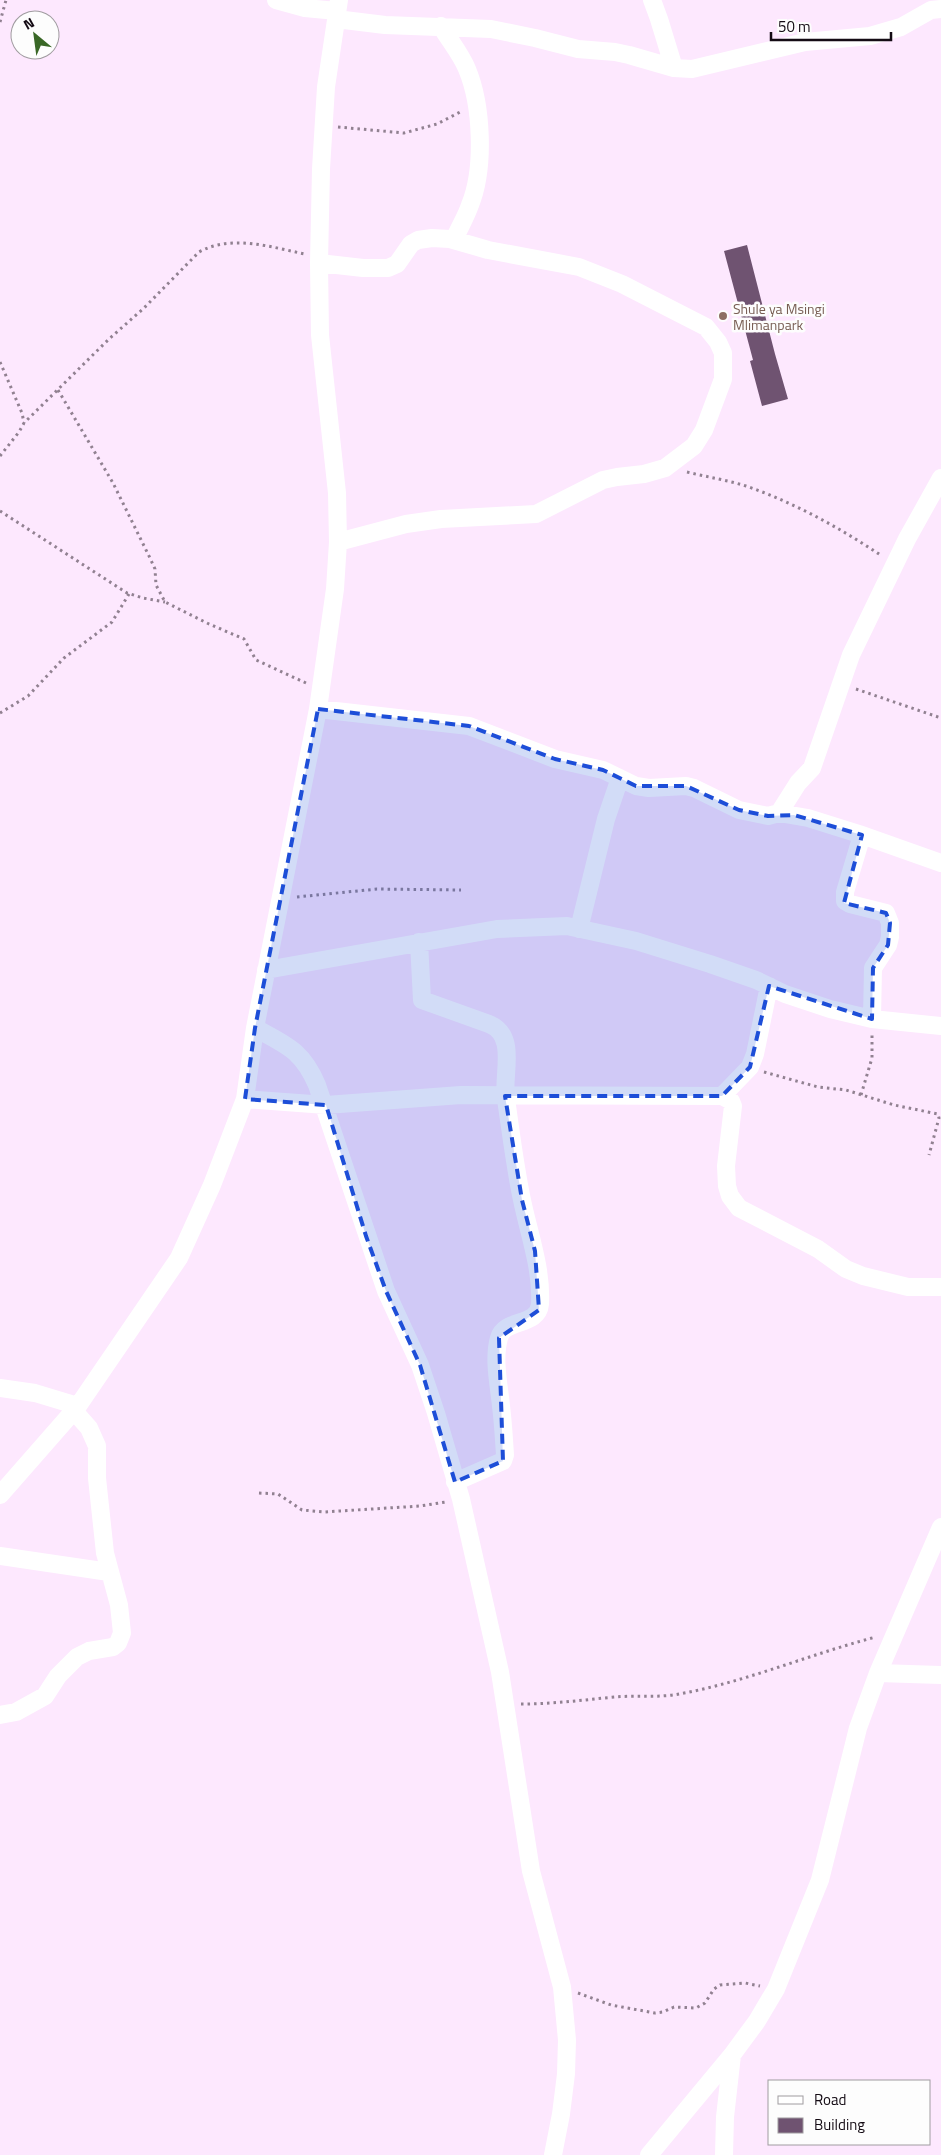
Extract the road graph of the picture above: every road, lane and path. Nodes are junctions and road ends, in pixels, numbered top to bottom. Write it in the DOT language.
graph roads {
  1 [pos="6,0"];
  2 [pos="276,0"];
  3 [pos="652,0"];
  4 [pos="941,9"];
  5 [pos="338,10"];
  6 [pos="0,22"];
  7 [pos="441,26"];
  8 [pos="674,68"];
  9 [pos="476,104"];
  10 [pos="324,125"];
  11 [pos="454,240"];
  12 [pos="320,260"];
  13 [pos="0,362"];
  14 [pos="58,390"];
  15 [pos="24,423"];
  16 [pos="0,456"];
  17 [pos="665,468"];
  18 [pos="941,478"];
  19 [pos="0,511"];
  20 [pos="338,542"];
  21 [pos="895,564"];
  22 [pos="129,594"];
  23 [pos="165,602"];
  24 [pos="841,684"];
  25 [pos="322,690"];
  26 [pos="318,709"];
  27 [pos="0,713"];
  28 [pos="941,718"];
  29 [pos="620,778"];
  30 [pos="779,813"];
  31 [pos="862,835"];
  32 [pos="941,863"];
  33 [pos="461,890"];
  34 [pos="280,899"];
  35 [pos="579,929"];
  36 [pos="419,942"];
  37 [pos="266,970"];
  38 [pos="769,986"];
  39 [pos="872,1019"];
  40 [pos="941,1026"];
  41 [pos="255,1028"];
  42 [pos="750,1067"];
  43 [pos="862,1095"];
  44 [pos="505,1096"];
  45 [pos="722,1096"];
  46 [pos="245,1100"];
  47 [pos="326,1105"];
  48 [pos="929,1155"];
  49 [pos="941,1287"];
  50 [pos="0,1388"];
  51 [pos="76,1408"];
  52 [pos="456,1482"];
  53 [pos="259,1493"];
  54 [pos="0,1495"];
  55 [pos="461,1499"];
  56 [pos="941,1527"];
  57 [pos="0,1556"];
  58 [pos="109,1572"];
  59 [pos="896,1632"];
  60 [pos="878,1673"];
  61 [pos="941,1675"];
  62 [pos="504,1704"];
  63 [pos="0,1715"];
  64 [pos="562,1987"];
  65 [pos="776,1989"];
  66 [pos="732,2055"];
  67 [pos="553,2155"];
  68 [pos="649,2155"];
  69 [pos="724,2155"];
  1 -- 6 [label="path"];
  2 -- 5 [label="street"];
  3 -- 8 [label="street"];
  4 -- 8 [label="street"];
  5 -- 7 [label="street"];
  5 -- 10 [label="street"];
  7 -- 8 [label="street"];
  7 -- 9 [label="street"];
  9 -- 10 [label="path"];
  9 -- 11 [label="street"];
  10 -- 12 [label="street"];
  11 -- 12 [label="street"];
  11 -- 17 [label="street"];
  12 -- 14 [label="path"];
  12 -- 20 [label="street"];
  13 -- 15 [label="path"];
  14 -- 15 [label="path"];
  14 -- 23 [label="path"];
  15 -- 16 [label="path"];
  17 -- 20 [label="street"];
  17 -- 21 [label="path"];
  18 -- 21 [label="street"];
  19 -- 22 [label="path"];
  20 -- 25 [label="street"];
  21 -- 24 [label="street"];
  22 -- 23 [label="path"];
  22 -- 27 [label="path"];
  23 -- 25 [label="path"];
  24 -- 28 [label="path"];
  24 -- 30 [label="street"];
  25 -- 26 [label="street"];
  26 -- 29 [label="street"];
  26 -- 34 [label="street"];
  29 -- 30 [label="street"];
  29 -- 35 [label="street"];
  30 -- 31 [label="street"];
  31 -- 32 [label="street"];
  31 -- 39 [label="street"];
  33 -- 34 [label="path"];
  34 -- 37 [label="street"];
  35 -- 36 [label="street"];
  35 -- 38 [label="street"];
  36 -- 37 [label="street"];
  36 -- 44 [label="street"];
  37 -- 41 [label="street"];
  38 -- 39 [label="street"];
  38 -- 42 [label="street"];
  39 -- 40 [label="street"];
  39 -- 43 [label="path"];
  41 -- 46 [label="street"];
  41 -- 47 [label="street"];
  42 -- 43 [label="path"];
  42 -- 45 [label="street"];
  43 -- 48 [label="path"];
  44 -- 45 [label="street"];
  44 -- 47 [label="street"];
  44 -- 52 [label="street"];
  45 -- 49 [label="street"];
  46 -- 47 [label="street"];
  46 -- 51 [label="street"];
  47 -- 52 [label="street"];
  50 -- 51 [label="street"];
  51 -- 54 [label="street"];
  51 -- 58 [label="street"];
  52 -- 55 [label="street"];
  53 -- 55 [label="path"];
  55 -- 62 [label="street"];
  56 -- 59 [label="street"];
  57 -- 58 [label="street"];
  58 -- 63 [label="street"];
  59 -- 60 [label="street"];
  59 -- 62 [label="path"];
  60 -- 61 [label="street"];
  60 -- 65 [label="street"];
  62 -- 64 [label="street"];
  64 -- 65 [label="path"];
  64 -- 67 [label="street"];
  65 -- 66 [label="street"];
  66 -- 68 [label="street"];
  66 -- 69 [label="street"];
}
